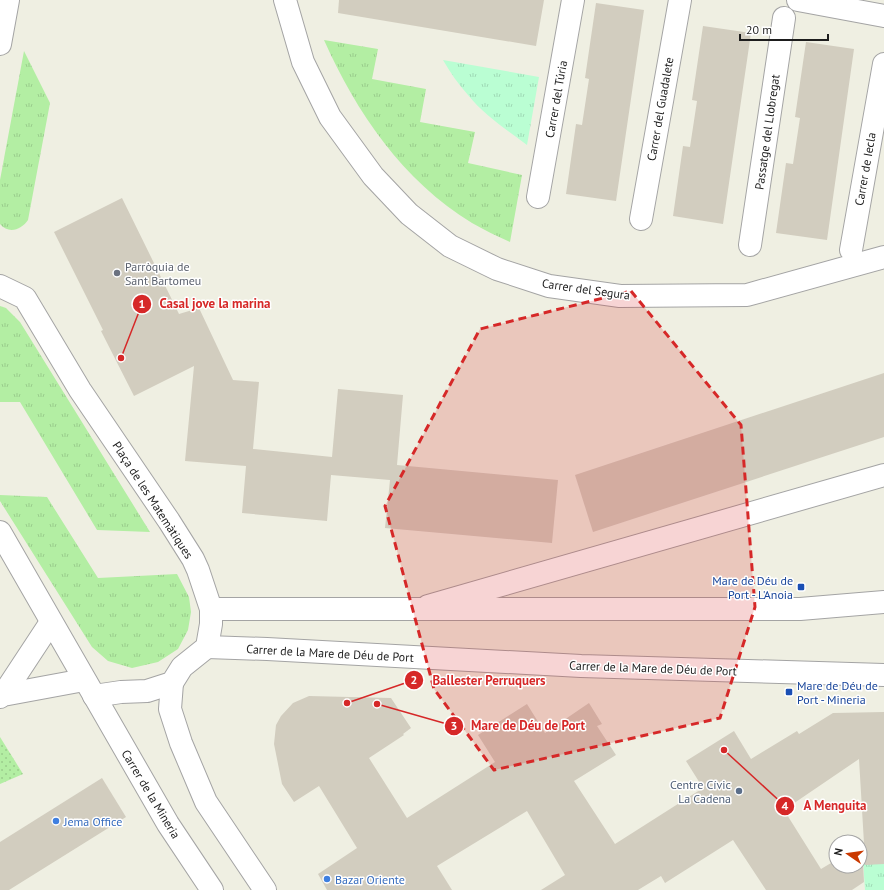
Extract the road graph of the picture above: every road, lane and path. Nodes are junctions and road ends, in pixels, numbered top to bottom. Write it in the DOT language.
graph roads {
  1 [pos="8,0"];
  2 [pos="285,0"];
  3 [pos="573,0"];
  4 [pos="680,0"];
  5 [pos="798,0"];
  6 [pos="884,16"];
  7 [pos="784,18"];
  8 [pos="0,44"];
  9 [pos="884,64"];
  10 [pos="538,197"];
  11 [pos="641,219"];
  12 [pos="750,245"];
  13 [pos="851,250"];
  14 [pos="884,257"];
  15 [pos="0,286"];
  16 [pos="884,475"];
  17 [pos="0,532"];
  18 [pos="884,602"];
  19 [pos="210,608"];
  20 [pos="422,608"];
  21 [pos="51,622"];
  22 [pos="207,647"];
  23 [pos="884,675"];
  24 [pos="172,683"];
  25 [pos="89,688"];
  26 [pos="2,696"];
  27 [pos="212,890"];
  28 [pos="265,890"];
  1 -- 8 [label="street"];
  2 -- 14 [label="street, Carrer del Segura"];
  3 -- 10 [label="street, Carrer del Túria"];
  4 -- 11 [label="street, Carrer del Guadalete"];
  5 -- 6 [label="street"];
  7 -- 12 [label="street, Passatge del Llobregat"];
  9 -- 13 [label="street, Carrer de Iecla"];
  15 -- 19 [label="street, Plaça de les Matemàtiques"];
  16 -- 20 [label="street"];
  17 -- 21 [label="street"];
  18 -- 20 [label="street"];
  19 -- 20 [label="street"];
  19 -- 22 [label="street, Plaça de les Matemàtiques"];
  21 -- 25 [label="street"];
  21 -- 26 [label="street"];
  22 -- 23 [label="street, Carrer de la Mare de Déu de Port"];
  22 -- 24 [label="street"];
  24 -- 25 [label="street"];
  24 -- 28 [label="street"];
  25 -- 26 [label="street"];
  25 -- 27 [label="street, Carrer de la Mineria"];
}
